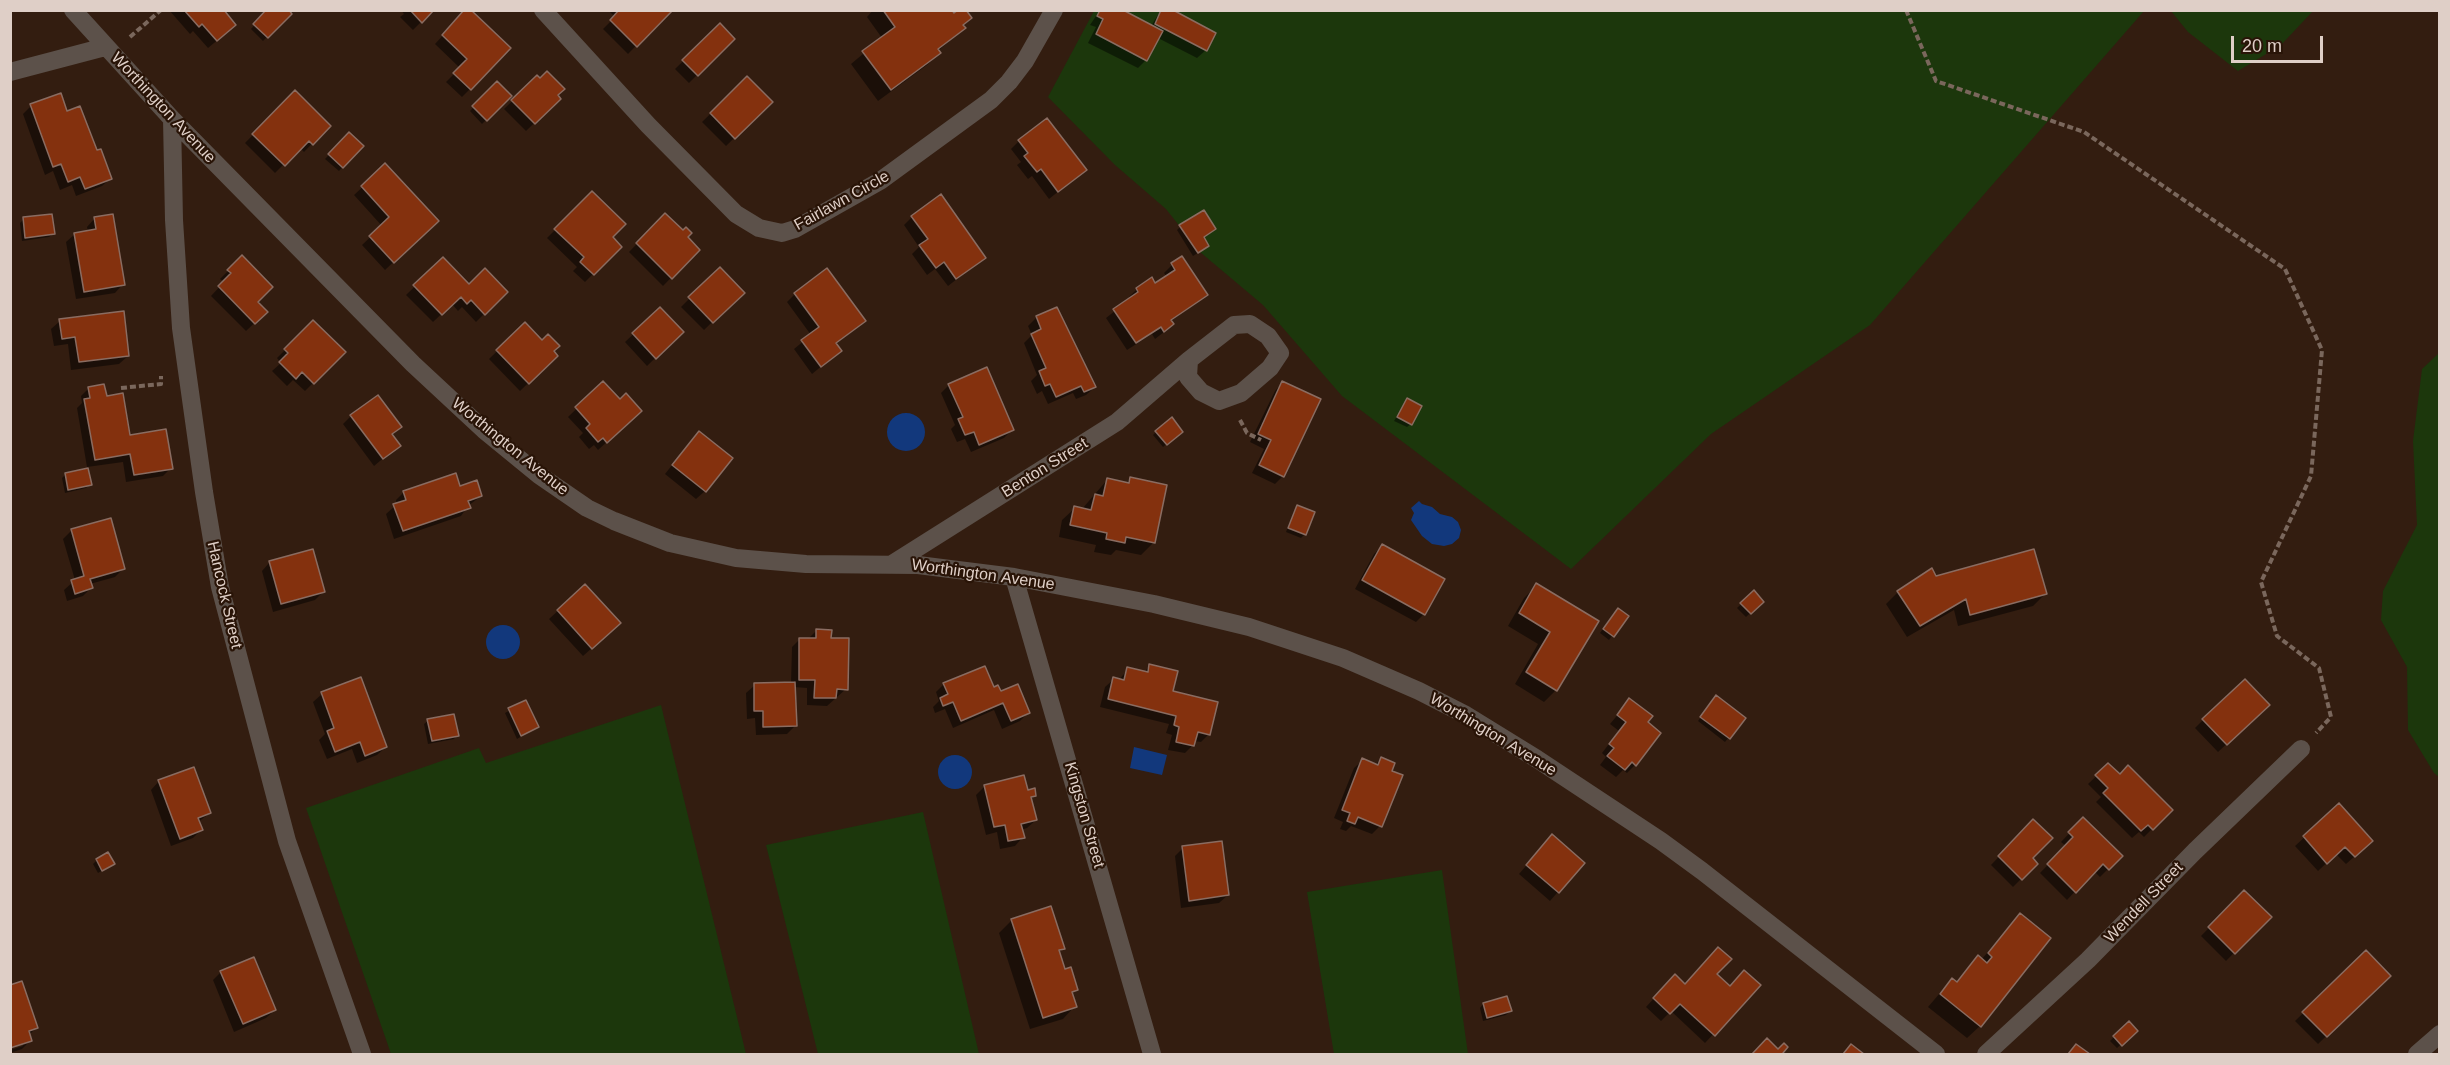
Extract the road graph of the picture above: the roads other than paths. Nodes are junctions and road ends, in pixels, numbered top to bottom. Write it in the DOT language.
graph roads {
  1 [pos="72,10"];
  2 [pos="543,10"];
  3 [pos="1053,10"];
  4 [pos="108,50"];
  5 [pos="10,72"];
  6 [pos="172,119"];
  7 [pos="1189,360"];
  8 [pos="892,564"];
  9 [pos="1014,577"];
  10 [pos="2301,749"];
  11 [pos="2439,1034"];
  12 [pos="362,1054"];
  13 [pos="1152,1054"];
  14 [pos="1936,1054"];
  15 [pos="1986,1054"];
  16 [pos="2417,1054"];
  1 -- 4 [label="street, Worthington Avenue"];
  2 -- 3 [label="street, Fairlawn Circle"];
  4 -- 5 [label="street"];
  4 -- 6 [label="street, Worthington Avenue"];
  6 -- 8 [label="street, Worthington Avenue"];
  6 -- 12 [label="street, Hancock Street"];
  7 -- 7 [label="street, Benton Street"];
  7 -- 8 [label="street, Benton Street"];
  8 -- 9 [label="street, Worthington Avenue"];
  9 -- 13 [label="street, Kingston Street"];
  9 -- 14 [label="street, Worthington Avenue"];
  10 -- 15 [label="street, Wendell Street"];
  11 -- 16 [label="street"];
}
